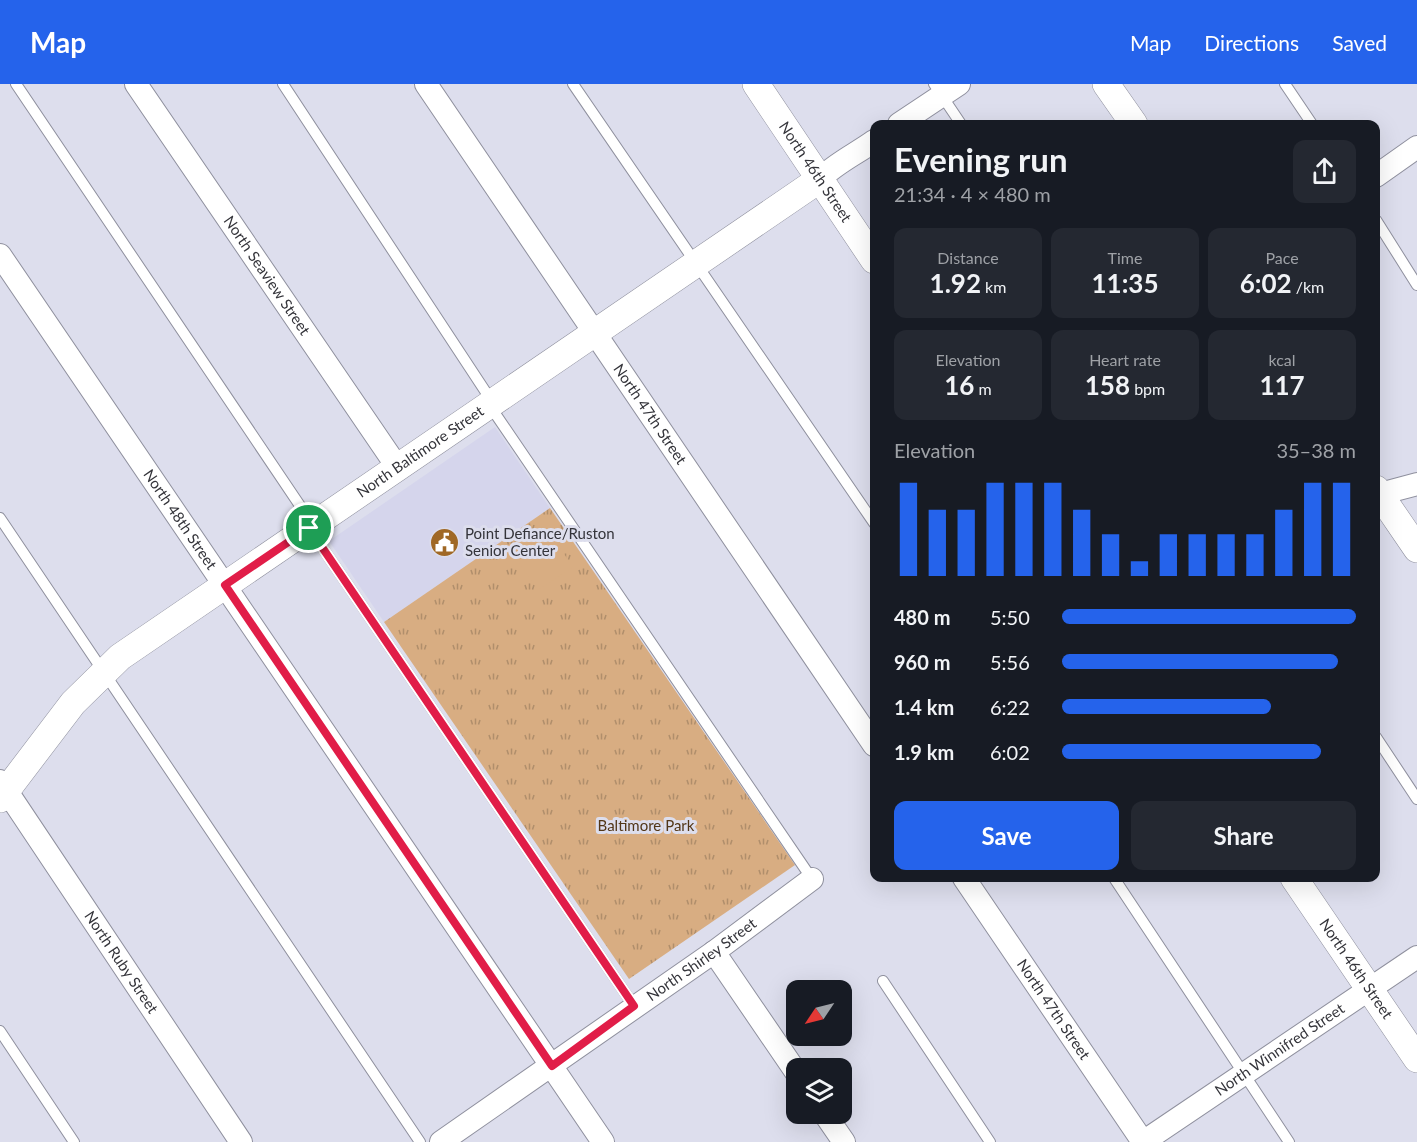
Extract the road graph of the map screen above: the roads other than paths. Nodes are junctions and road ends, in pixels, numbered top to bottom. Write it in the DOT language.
graph roads {
  1 [pos="16,84"];
  2 [pos="136,84"];
  3 [pos="283,84"];
  4 [pos="426,84"];
  5 [pos="573,84"];
  6 [pos="756,84"];
  7 [pos="1106,84"];
  8 [pos="1285,84"];
  9 [pos="945,88"];
  10 [pos="904,120"];
  11 [pos="959,120"];
  12 [pos="1131,120"];
  13 [pos="1309,120"];
  14 [pos="870,144"];
  15 [pos="1417,147"];
  16 [pos="1380,173"];
  17 [pos="820,179"];
  18 [pos="1380,226"];
  19 [pos="870,254"];
  20 [pos="0,255"];
  21 [pos="695,264"];
  22 [pos="1417,285"];
  23 [pos="596,332"];
  24 [pos="492,405"];
  25 [pos="398,468"];
  26 [pos="1417,483"];
  27 [pos="1380,492"];
  28 [pos="1380,497"];
  29 [pos="870,517"];
  30 [pos="0,518"];
  31 [pos="311,527"];
  32 [pos="1417,549"];
  33 [pos="225,585"];
  34 [pos="104,672"];
  35 [pos="870,739"];
  36 [pos="1380,743"];
  37 [pos="2,790"];
  38 [pos="1417,799"];
  39 [pos="812,879"];
  40 [pos="967,882"];
  41 [pos="1117,882"];
  42 [pos="1297,882"];
  43 [pos="714,952"];
  44 [pos="1417,957"];
  45 [pos="884,981"];
  46 [pos="1370,989"];
  47 [pos="634,1006"];
  48 [pos="0,1031"];
  49 [pos="786,1058"];
  50 [pos="1417,1059"];
  51 [pos="552,1066"];
  52 [pos="1243,1074"];
  53 [pos="832,1124"];
  54 [pos="74,1142"];
  55 [pos="241,1142"];
  56 [pos="420,1142"];
  57 [pos="441,1142"];
  58 [pos="603,1142"];
  59 [pos="844,1142"];
  60 [pos="990,1142"];
  61 [pos="1143,1142"];
  62 [pos="1289,1142"];
  1 -- 31 [label="lane"];
  2 -- 25 [label="street, North Seaview Street"];
  3 -- 24 [label="lane"];
  4 -- 23 [label="street, North 47th Street"];
  5 -- 21 [label="lane"];
  6 -- 17 [label="street, North 46th Street"];
  7 -- 12 [label="street"];
  8 -- 13 [label="lane"];
  9 -- 10 [label="street"];
  9 -- 11 [label="lane"];
  14 -- 17 [label="street, North Baltimore Street"];
  15 -- 16 [label="street"];
  17 -- 19 [label="street, North 46th Street"];
  17 -- 21 [label="street, North Baltimore Street"];
  18 -- 22 [label="lane"];
  20 -- 33 [label="street, North 48th Street"];
  21 -- 23 [label="street, North Baltimore Street"];
  21 -- 29 [label="lane"];
  23 -- 24 [label="street, North Baltimore Street"];
  23 -- 35 [label="street, North 47th Street"];
  24 -- 25 [label="street, North Baltimore Street"];
  24 -- 39 [label="lane"];
  25 -- 31 [label="street, North Baltimore Street"];
  26 -- 27 [label="street"];
  28 -- 32 [label="street"];
  30 -- 34 [label="lane"];
  31 -- 33 [label="street, North Baltimore Street"];
  31 -- 47 [label="lane"];
  33 -- 34 [label="street, North Baltimore Street"];
  33 -- 51 [label="street, North 48th Street"];
  34 -- 37 [label="street, North Baltimore Street"];
  34 -- 56 [label="lane"];
  36 -- 38 [label="lane"];
  37 -- 55 [label="street, North Ruby Street"];
  39 -- 43 [label="street, North Shirley Street"];
  40 -- 61 [label="street, North 47th Street"];
  41 -- 52 [label="lane"];
  42 -- 46 [label="street, North 46th Street"];
  43 -- 47 [label="street, North Shirley Street"];
  43 -- 49 [label="street"];
  44 -- 46 [label="street, North Winnifred Street"];
  45 -- 60 [label="lane"];
  46 -- 50 [label="street, North 46th Street"];
  46 -- 52 [label="street, North Winnifred Street"];
  47 -- 51 [label="street, North Shirley Street"];
  48 -- 54 [label="lane"];
  51 -- 57 [label="street, North Shirley Street"];
  51 -- 58 [label="street, North 48th Street"];
  52 -- 61 [label="street, North Winnifred Street"];
  52 -- 62 [label="lane"];
  53 -- 59 [label="street"];
}
